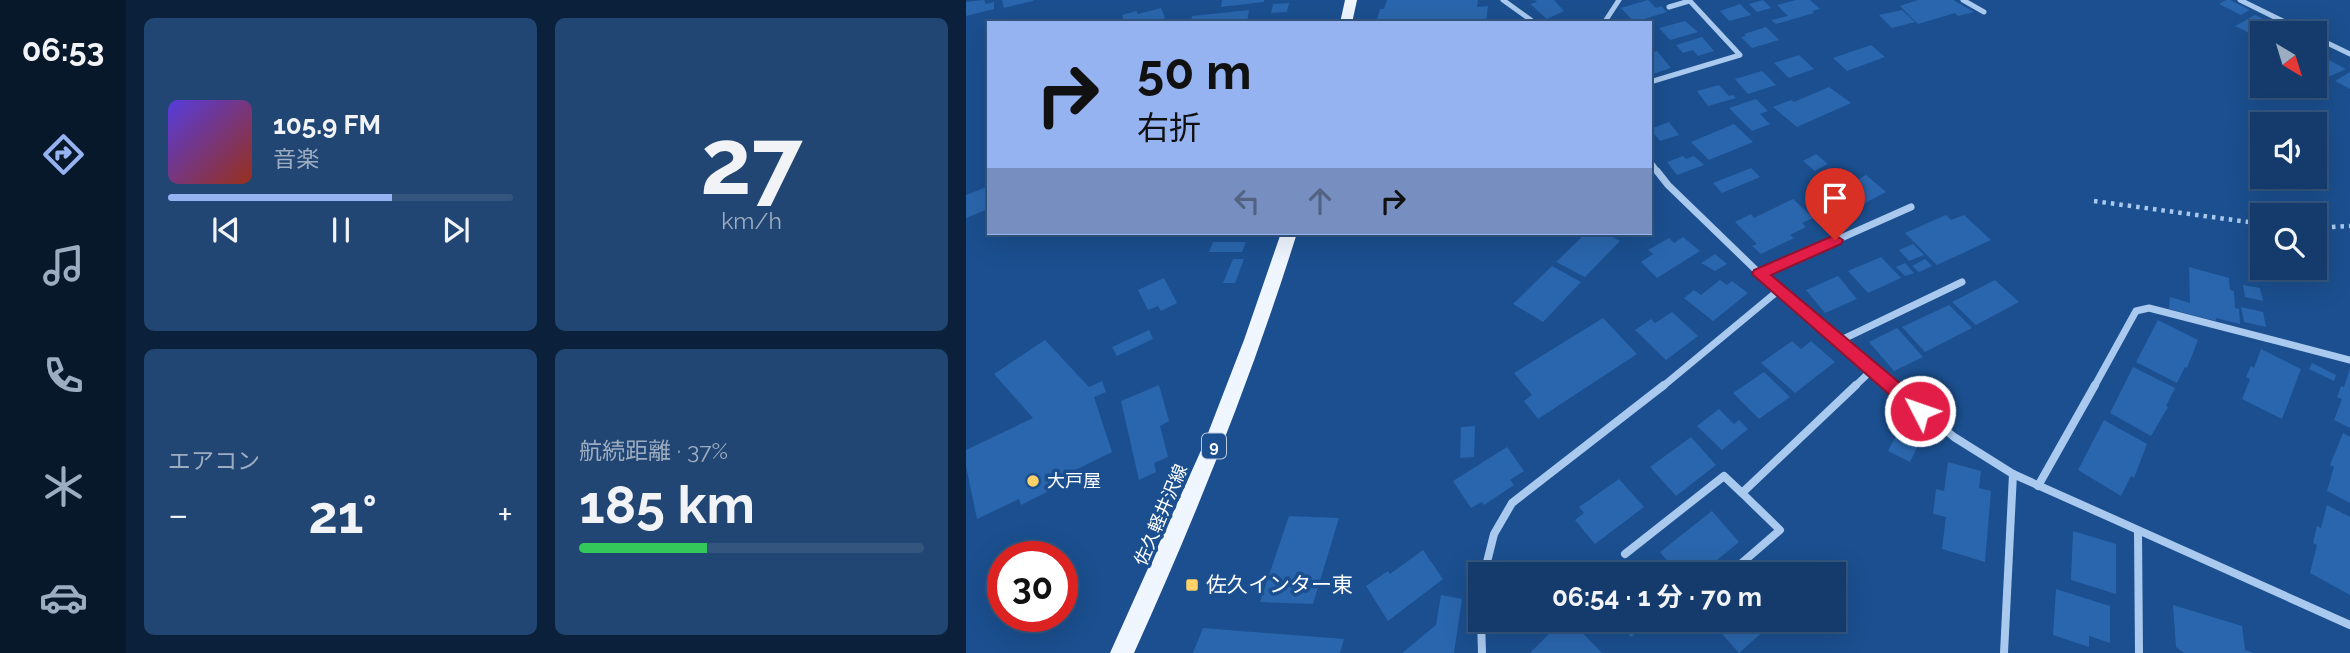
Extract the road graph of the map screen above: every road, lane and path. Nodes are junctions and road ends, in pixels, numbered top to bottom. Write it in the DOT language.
graph roads {
  1 [pos="1351,0"];
  2 [pos="1503,0"];
  3 [pos="1619,0"];
  4 [pos="1689,0"];
  5 [pos="1963,0"];
  6 [pos="2240,0"];
  7 [pos="1669,8"];
  8 [pos="1984,12"];
  9 [pos="1346,21"];
  10 [pos="1532,21"];
  11 [pos="1605,21"];
  12 [pos="2283,21"];
  13 [pos="2328,43"];
  14 [pos="2350,54"];
  15 [pos="1652,81"];
  16 [pos="1652,163"];
  17 [pos="2094,201"];
  18 [pos="1911,207"];
  19 [pos="2250,222"];
  20 [pos="2350,226"];
  21 [pos="2327,227"];
  22 [pos="1288,235"];
  23 [pos="1760,274"];
  24 [pos="1962,282"];
  25 [pos="1779,290"];
  26 [pos="1839,341"];
  27 [pos="2350,360"];
  28 [pos="1872,370"];
  29 [pos="2013,474"];
  30 [pos="2038,486"];
  31 [pos="1742,493"];
  32 [pos="2138,532"];
  33 [pos="1625,554"];
  34 [pos="1486,562"];
  35 [pos="1743,562"];
  36 [pos="2350,625"];
  37 [pos="1481,632"];
  38 [pos="1122,653"];
  39 [pos="1482,653"];
  40 [pos="2004,653"];
  41 [pos="2139,653"];
  1 -- 9 [label="main road"];
  2 -- 10 [label="street"];
  3 -- 11 [label="street"];
  4 -- 7 [label="street"];
  4 -- 15 [label="street"];
  5 -- 8 [label="street"];
  6 -- 12 [label="street"];
  13 -- 14 [label="street"];
  16 -- 23 [label="street"];
  17 -- 19 [label="path"];
  18 -- 23 [label="street"];
  20 -- 21 [label="path"];
  22 -- 38 [label="main road, 佐久軽井沢線 / 9"];
  23 -- 25 [label="street"];
  24 -- 26 [label="street"];
  25 -- 26 [label="street"];
  25 -- 34 [label="street"];
  26 -- 28 [label="street"];
  27 -- 30 [label="street"];
  28 -- 29 [label="street"];
  28 -- 31 [label="street"];
  29 -- 30 [label="street"];
  29 -- 40 [label="street"];
  30 -- 32 [label="street"];
  31 -- 33 [label="street"];
  31 -- 35 [label="street"];
  32 -- 36 [label="street"];
  32 -- 41 [label="street"];
  37 -- 39 [label="street"];
}
